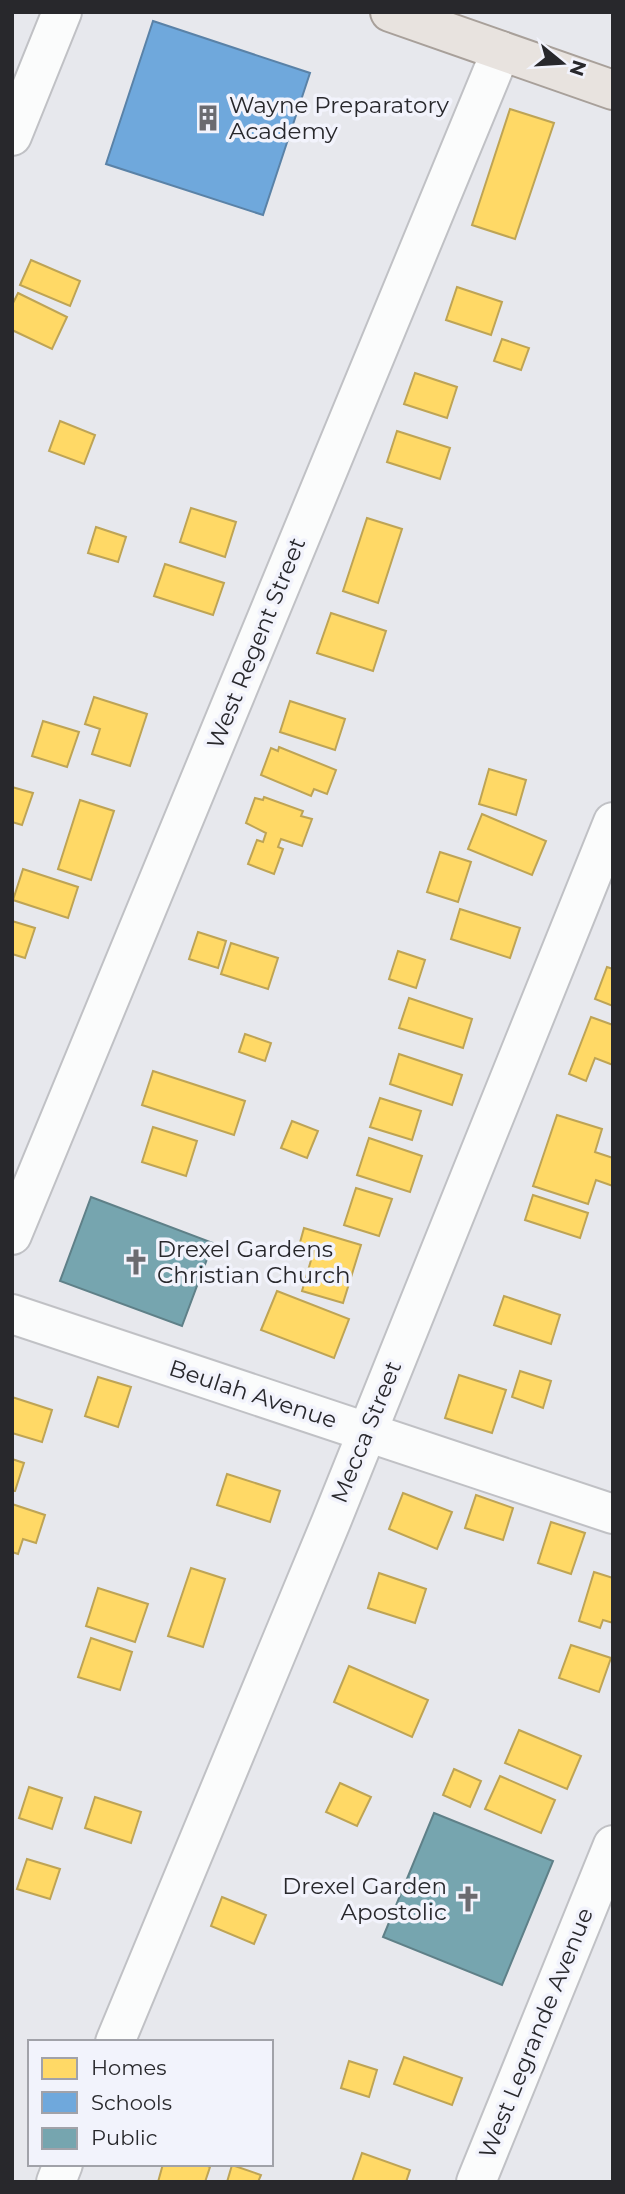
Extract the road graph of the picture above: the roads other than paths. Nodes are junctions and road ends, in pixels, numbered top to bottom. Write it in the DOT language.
graph roads {
  1 [pos="62,12"];
  2 [pos="390,12"];
  3 [pos="501,51"];
  4 [pos="613,90"];
  5 [pos="12,136"];
  6 [pos="613,822"];
  7 [pos="12,1236"];
  8 [pos="12,1314"];
  9 [pos="366,1432"];
  10 [pos="613,1514"];
  11 [pos="613,1845"];
  12 [pos="116,2040"];
  13 [pos="476,2182"];
  1 -- 5 [label="street"];
  2 -- 3 [label="main road"];
  3 -- 4 [label="main road"];
  3 -- 7 [label="street, West Regent Street"];
  6 -- 9 [label="street, Mecca Street"];
  8 -- 9 [label="street, Beulah Avenue"];
  9 -- 10 [label="street, Beulah Avenue"];
  9 -- 12 [label="street, Mecca Street"];
  11 -- 13 [label="street, West Legrande Avenue"];
}
